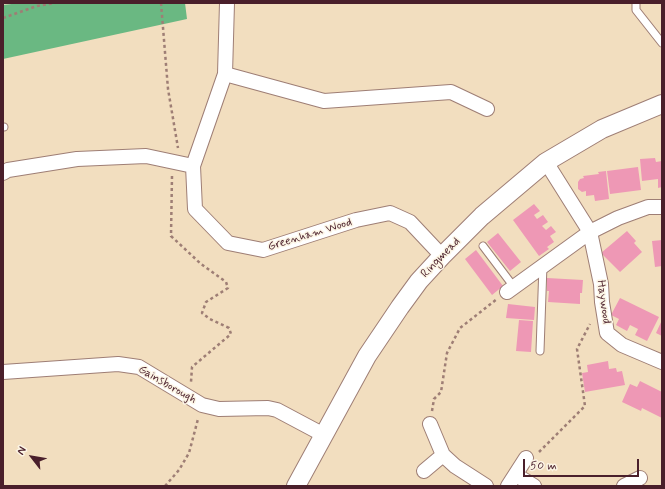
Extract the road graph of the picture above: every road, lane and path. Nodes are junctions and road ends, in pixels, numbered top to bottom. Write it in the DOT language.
graph roads {
  1 [pos="55,3"];
  2 [pos="161,3"];
  3 [pos="227,3"];
  4 [pos="636,3"];
  5 [pos="37,5"];
  6 [pos="3,18"];
  7 [pos="662,43"];
  8 [pos="225,74"];
  9 [pos="662,104"];
  10 [pos="487,109"];
  11 [pos="178,148"];
  12 [pos="546,162"];
  13 [pos="193,166"];
  14 [pos="172,170"];
  15 [pos="3,173"];
  16 [pos="662,207"];
  17 [pos="590,232"];
  18 [pos="483,246"];
  19 [pos="442,256"];
  20 [pos="543,265"];
  21 [pos="510,289"];
  22 [pos="602,302"];
  23 [pos="540,351"];
  24 [pos="662,362"];
  25 [pos="3,372"];
  26 [pos="196,401"];
  27 [pos="430,424"];
  28 [pos="324,435"];
  29 [pos="443,455"];
  30 [pos="526,458"];
  31 [pos="424,471"];
  32 [pos="640,478"];
  33 [pos="512,480"];
  34 [pos="165,486"];
  35 [pos="296,486"];
  36 [pos="486,486"];
  37 [pos="534,486"];
  38 [pos="624,486"];
  1 -- 5 [label="path"];
  2 -- 11 [label="path"];
  3 -- 8 [label="street, Greenham Wood"];
  4 -- 7 [label="lane"];
  5 -- 6 [label="path"];
  8 -- 10 [label="street"];
  8 -- 13 [label="street, Greenham Wood"];
  9 -- 12 [label="street, Ringmead"];
  12 -- 17 [label="street, Haywood"];
  12 -- 19 [label="street, Ringmead"];
  13 -- 15 [label="street"];
  13 -- 19 [label="street, Greenham Wood"];
  14 -- 26 [label="path"];
  16 -- 17 [label="street"];
  17 -- 20 [label="street"];
  17 -- 22 [label="street, Haywood"];
  18 -- 21 [label="lane"];
  19 -- 28 [label="street, Ringmead"];
  20 -- 21 [label="street"];
  20 -- 23 [label="lane"];
  21 -- 27 [label="path"];
  22 -- 24 [label="street, Haywood"];
  22 -- 30 [label="path"];
  25 -- 26 [label="street, Gainsborough"];
  26 -- 28 [label="street, Gainsborough"];
  26 -- 34 [label="path"];
  27 -- 29 [label="street"];
  28 -- 35 [label="street, Ringmead"];
  29 -- 31 [label="street"];
  29 -- 36 [label="street"];
  30 -- 33 [label="street"];
  32 -- 38 [label="street"];
  33 -- 37 [label="street"];
}
